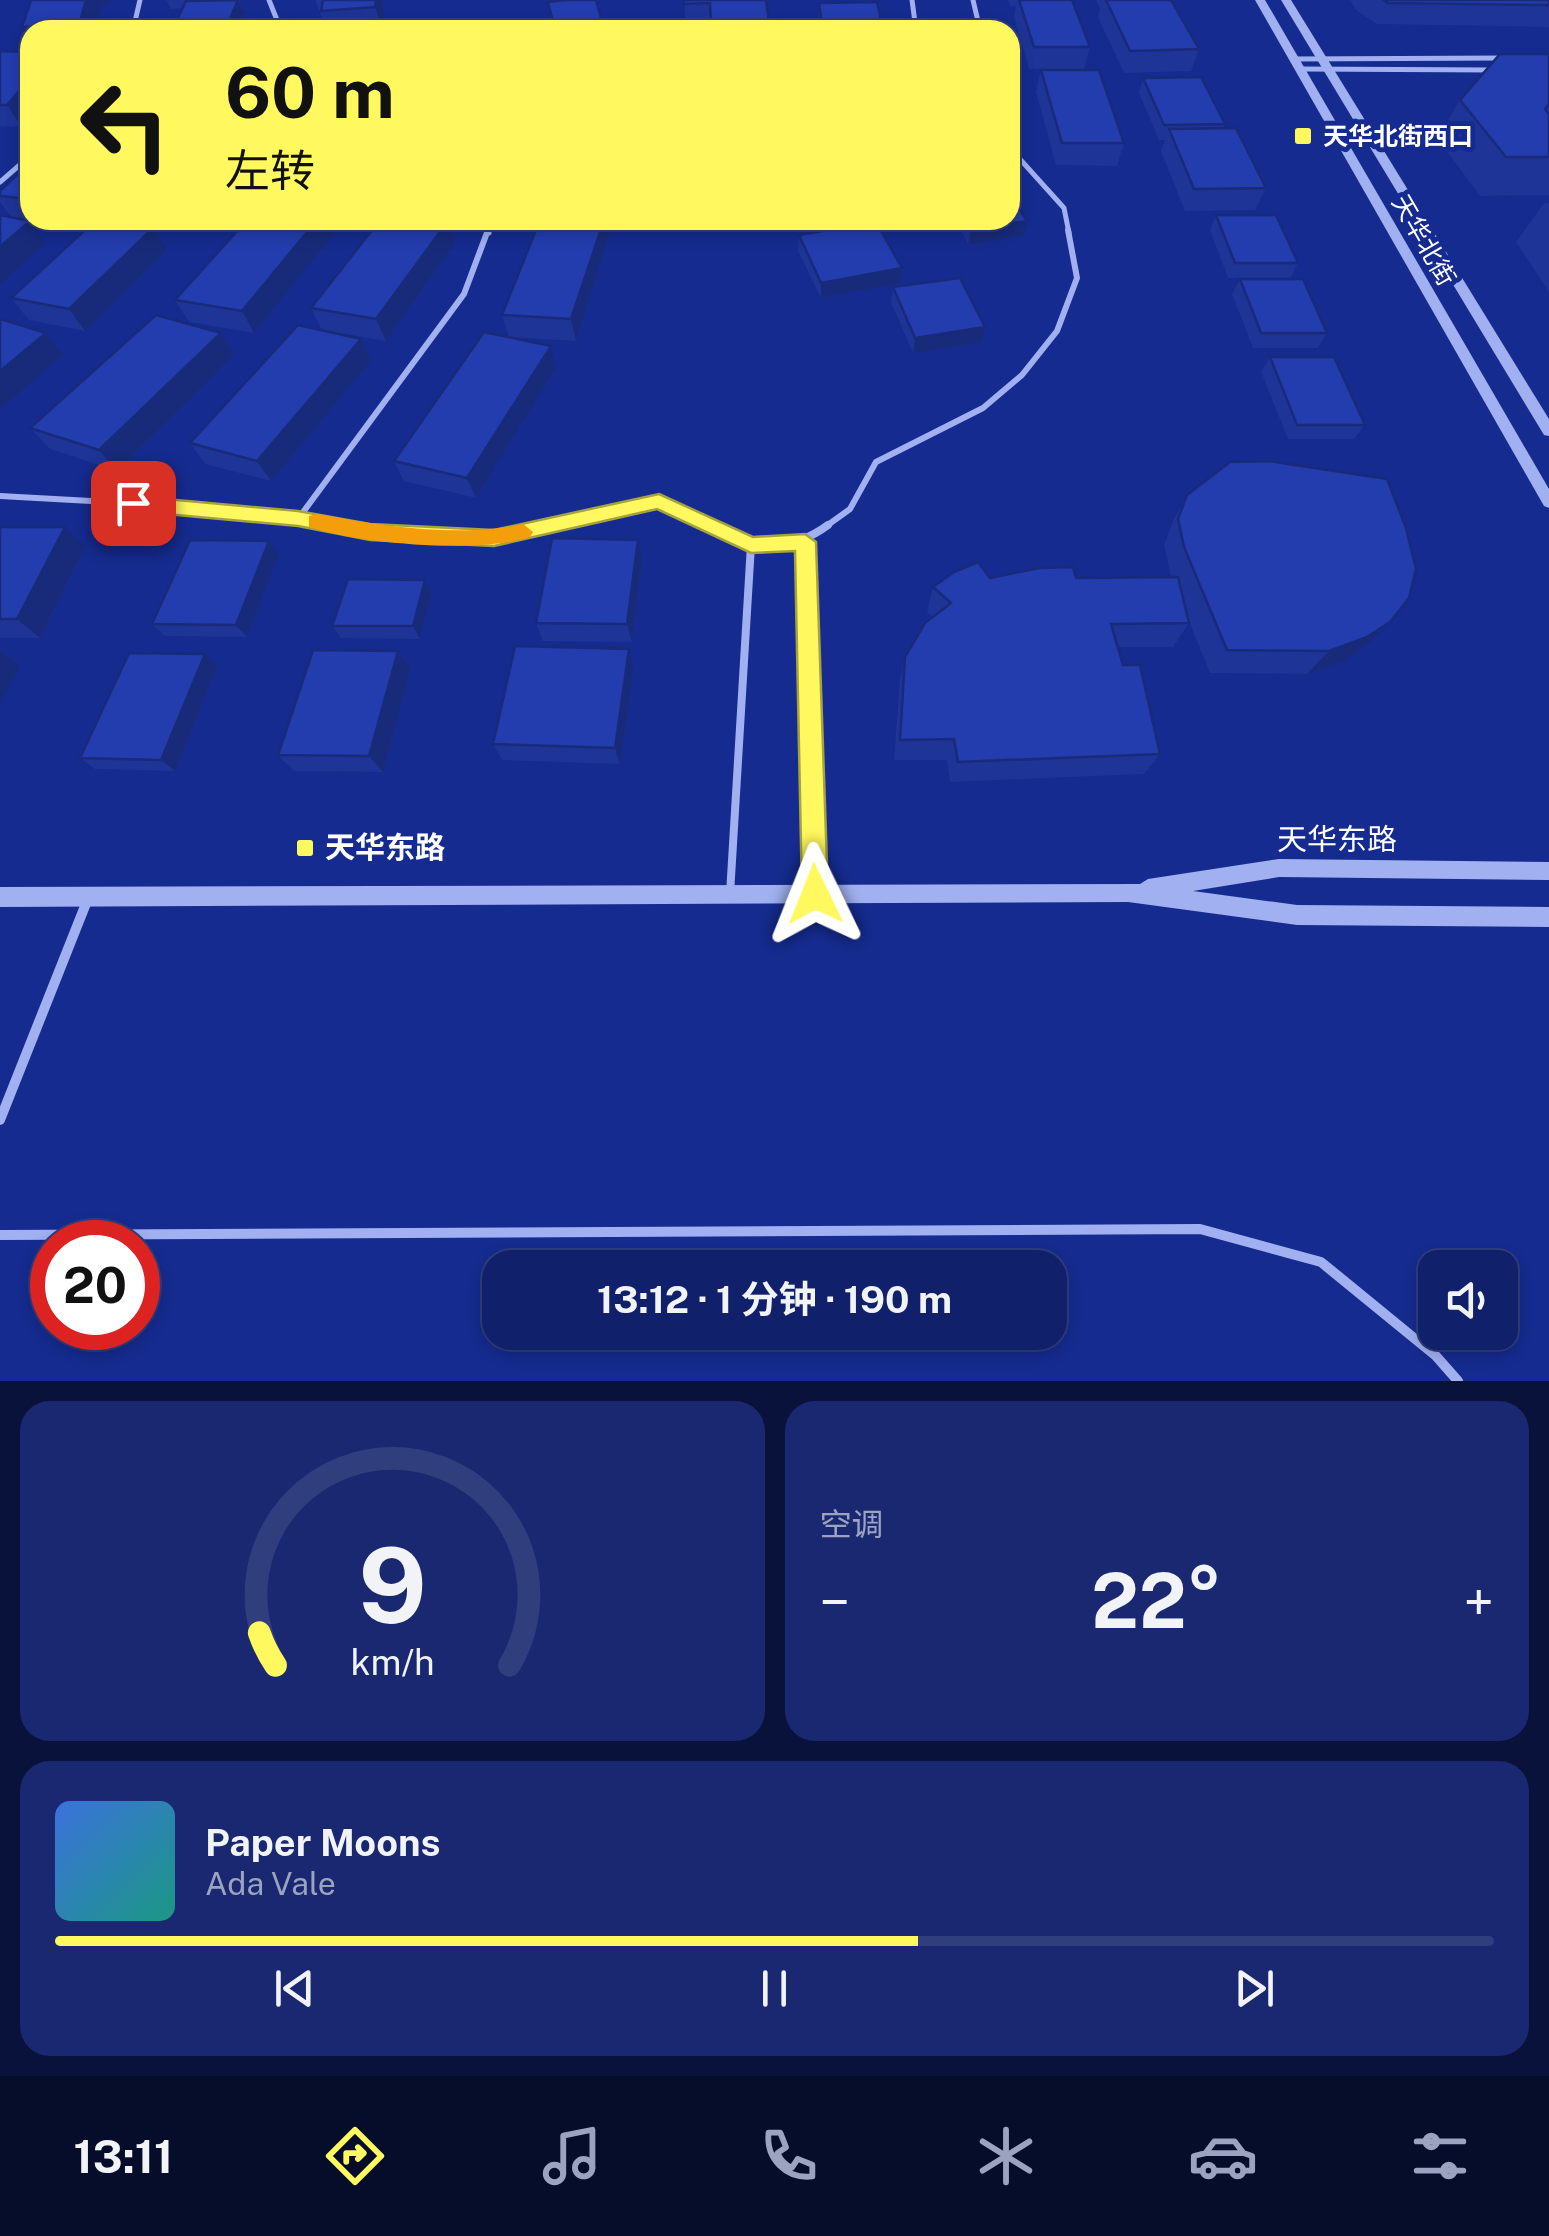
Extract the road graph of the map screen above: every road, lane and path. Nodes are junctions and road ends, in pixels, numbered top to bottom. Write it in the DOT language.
graph roads {
  1 [pos="1260,0"];
  2 [pos="1286,0"];
  3 [pos="1511,58"];
  4 [pos="1296,64"];
  5 [pos="1325,64"];
  6 [pos="1512,70"];
  7 [pos="1020,159"];
  8 [pos="20,165"];
  9 [pos="0,182"];
  10 [pos="488,230"];
  11 [pos="1549,431"];
  12 [pos="0,496"];
  13 [pos="1549,502"];
  14 [pos="298,518"];
  15 [pos="805,542"];
  16 [pos="751,545"];
  17 [pos="1549,872"];
  18 [pos="1128,892"];
  19 [pos="730,894"];
  20 [pos="815,894"];
  21 [pos="0,897"];
  22 [pos="89,897"];
  23 [pos="1549,916"];
  24 [pos="0,1120"];
  25 [pos="0,1235"];
  26 [pos="1458,1381"];
  1 -- 4 [label="street, 天华北街"];
  2 -- 5 [label="street, 天华北街"];
  3 -- 5 [label="lane"];
  4 -- 5 [label="lane"];
  4 -- 5 [label="lane"];
  4 -- 13 [label="street, 天华北街"];
  5 -- 6 [label="lane"];
  5 -- 11 [label="street, 天华北街"];
  7 -- 15 [label="lane"];
  8 -- 9 [label="lane"];
  10 -- 14 [label="lane"];
  12 -- 14 [label="lane"];
  14 -- 16 [label="lane"];
  15 -- 16 [label="lane"];
  15 -- 20 [label="lane"];
  16 -- 19 [label="lane"];
  17 -- 18 [label="street, 天华东路"];
  18 -- 20 [label="street, 天华东路"];
  18 -- 23 [label="street, 天华东路"];
  19 -- 20 [label="street, 天华东路"];
  19 -- 22 [label="street, 天华东路"];
  21 -- 22 [label="street, 天华东路"];
  22 -- 24 [label="lane"];
  25 -- 26 [label="lane"];
}
